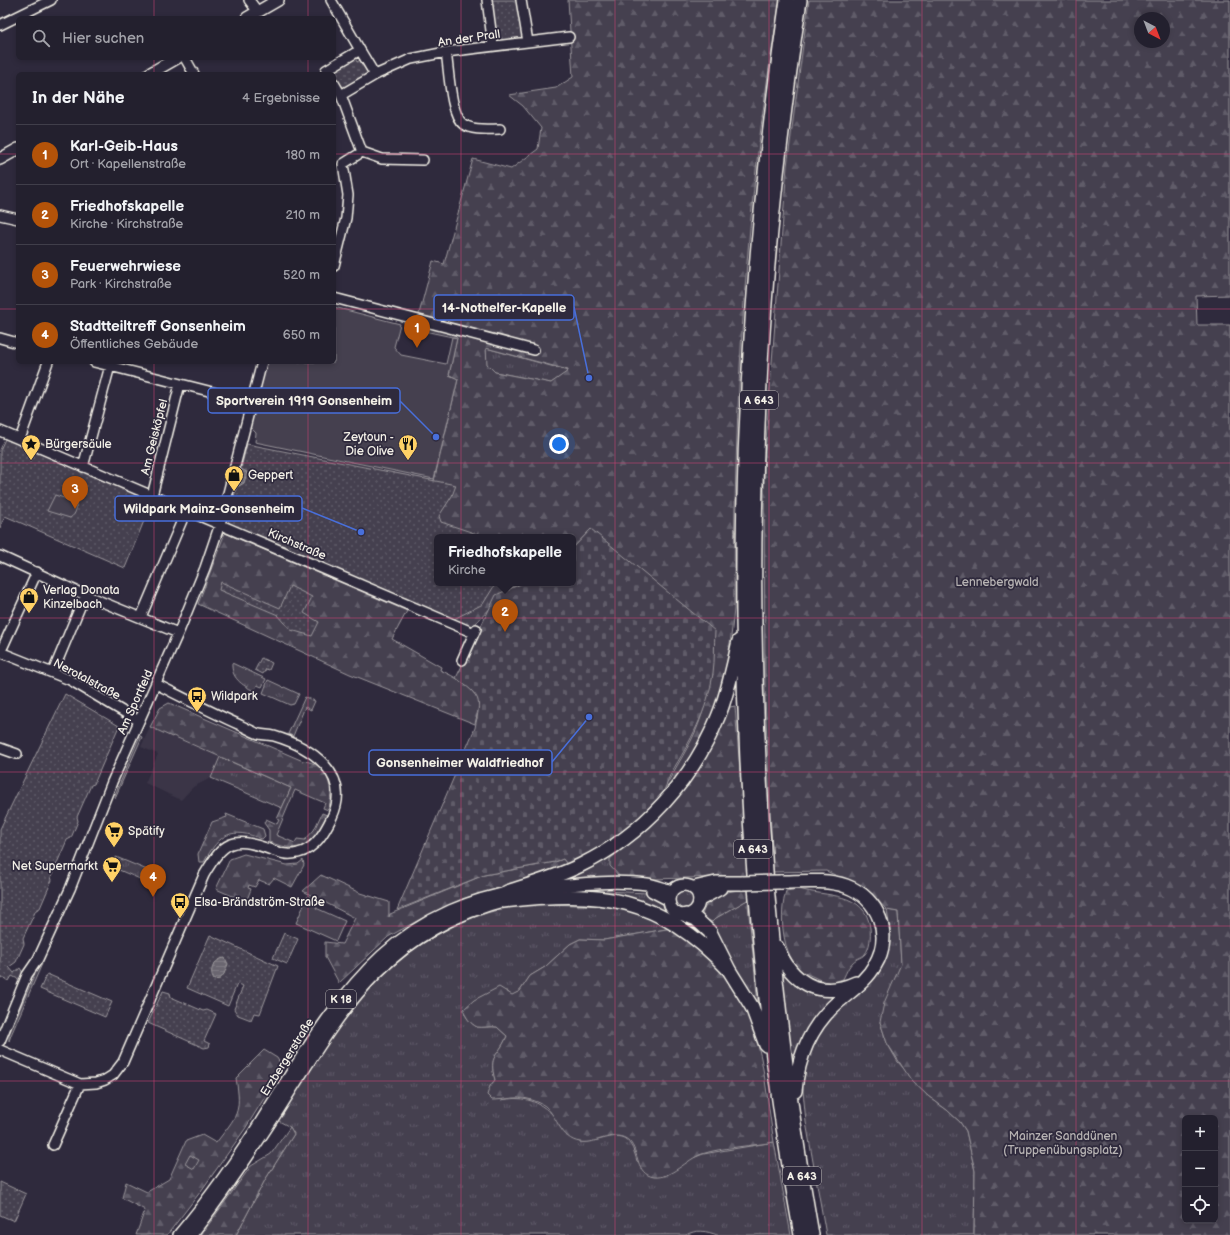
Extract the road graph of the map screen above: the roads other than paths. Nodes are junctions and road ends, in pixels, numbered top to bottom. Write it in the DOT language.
graph roads {
  1 [pos="52,0"];
  2 [pos="249,0"];
  3 [pos="278,0"];
  4 [pos="331,0"];
  5 [pos="487,0"];
  6 [pos="521,0"];
  7 [pos="786,0"];
  8 [pos="800,0"];
  9 [pos="258,12"];
  10 [pos="19,16"];
  11 [pos="251,16"];
  12 [pos="16,17"];
  13 [pos="0,25"];
  14 [pos="570,37"];
  15 [pos="528,42"];
  16 [pos="493,46"];
  17 [pos="360,50"];
  18 [pos="446,52"];
  19 [pos="174,60"];
  20 [pos="186,60"];
  21 [pos="152,72"];
  22 [pos="193,72"];
  23 [pos="326,72"];
  24 [pos="375,75"];
  25 [pos="336,86"];
  26 [pos="341,95"];
  27 [pos="500,129"];
  28 [pos="16,150"];
  29 [pos="362,152"];
  30 [pos="0,159"];
  31 [pos="423,160"];
  32 [pos="338,162"];
  33 [pos="0,215"];
  34 [pos="16,219"];
  35 [pos="336,258"];
  36 [pos="336,299"];
  37 [pos="0,338"];
  38 [pos="16,342"];
  39 [pos="534,350"];
  40 [pos="47,364"];
  41 [pos="111,364"];
  42 [pos="262,364"];
  43 [pos="180,384"];
  44 [pos="252,402"];
  45 [pos="0,431"];
  46 [pos="20,439"];
  47 [pos="83,467"];
  48 [pos="152,496"];
  49 [pos="186,511"];
  50 [pos="220,524"];
  51 [pos="0,556"];
  52 [pos="37,572"];
  53 [pos="85,595"];
  54 [pos="141,617"];
  55 [pos="743,624"];
  56 [pos="178,634"];
  57 [pos="0,652"];
  58 [pos="462,660"];
  59 [pos="53,672"];
  60 [pos="154,687"];
  61 [pos="139,721"];
  62 [pos="0,748"];
  63 [pos="18,754"];
  64 [pos="697,894"];
  65 [pos="505,896"];
  66 [pos="671,896"];
  67 [pos="686,915"];
  68 [pos="772,933"];
  69 [pos="729,970"];
  70 [pos="872,971"];
  71 [pos="0,1041"];
  72 [pos="0,1050"];
  73 [pos="775,1074"];
  74 [pos="80,1084"];
  75 [pos="793,1117"];
  76 [pos="53,1145"];
  77 [pos="179,1235"];
  78 [pos="191,1235"];
  79 [pos="801,1235"];
  80 [pos="812,1235"];
  1 -- 10 [label="street"];
  2 -- 9 [label="street"];
  3 -- 9 [label="main road"];
  4 -- 17 [label="street"];
  5 -- 16 [label="street"];
  6 -- 15 [label="street"];
  7 -- 55 [label="highway, A 643"];
  8 -- 68 [label="highway, A 643"];
  9 -- 11 [label="main road"];
  12 -- 13 [label="street"];
  14 -- 15 [label="street, An der Prall"];
  15 -- 16 [label="street, An der Prall"];
  16 -- 18 [label="street, An der Prall"];
  17 -- 23 [label="street"];
  17 -- 24 [label="street"];
  18 -- 24 [label="street, An der Prall"];
  18 -- 27 [label="street"];
  19 -- 21 [label="main road"];
  20 -- 22 [label="street"];
  24 -- 26 [label="street, An der Prall"];
  25 -- 26 [label="street"];
  26 -- 29 [label="street"];
  28 -- 30 [label="main road"];
  29 -- 31 [label="street"];
  29 -- 32 [label="street"];
  32 -- 35 [label="street"];
  33 -- 34 [label="street"];
  36 -- 39 [label="street"];
  37 -- 38 [label="street"];
  40 -- 46 [label="street"];
  41 -- 43 [label="street"];
  41 -- 47 [label="street"];
  42 -- 44 [label="street, Am Sportfeld"];
  43 -- 44 [label="street"];
  43 -- 48 [label="street, Am Geisköpfel"];
  44 -- 50 [label="street, Am Sportfeld"];
  45 -- 46 [label="street, Kirchstraße"];
  46 -- 47 [label="street, Kirchstraße"];
  47 -- 48 [label="street, Kirchstraße"];
  48 -- 49 [label="street, Kirchstraße"];
  49 -- 50 [label="street, Kirchstraße"];
  49 -- 54 [label="street"];
  50 -- 56 [label="street, Am Sportfeld"];
  50 -- 58 [label="street, Kirchstraße"];
  51 -- 52 [label="street"];
  52 -- 53 [label="street"];
  52 -- 57 [label="street"];
  53 -- 54 [label="street"];
  53 -- 59 [label="street"];
  54 -- 56 [label="street"];
  55 -- 65 [label="highway"];
  55 -- 73 [label="highway, A 643"];
  56 -- 60 [label="street, Am Sportfeld"];
  57 -- 59 [label="street, Nerotalstraße"];
  59 -- 61 [label="street, Nerotalstraße"];
  60 -- 61 [label="street, Am Sportfeld"];
  60 -- 74 [label="street"];
  61 -- 71 [label="street, Am Sportfeld"];
  62 -- 63 [label="street"];
  64 -- 66 [label="main road"];
  64 -- 67 [label="main road"];
  64 -- 70 [label="highway, bridge"];
  65 -- 66 [label="main road"];
  65 -- 69 [label="highway"];
  65 -- 77 [label="main road, Erzbergerstraße / K 18"];
  65 -- 78 [label="main road, Erzbergerstraße / K 18"];
  66 -- 67 [label="main road"];
  67 -- 69 [label="highway"];
  68 -- 70 [label="highway"];
  68 -- 75 [label="highway, A 643"];
  69 -- 73 [label="highway"];
  70 -- 75 [label="highway"];
  72 -- 74 [label="street"];
  73 -- 79 [label="highway, A 643"];
  74 -- 76 [label="street"];
  75 -- 80 [label="highway, A 643"];
}
